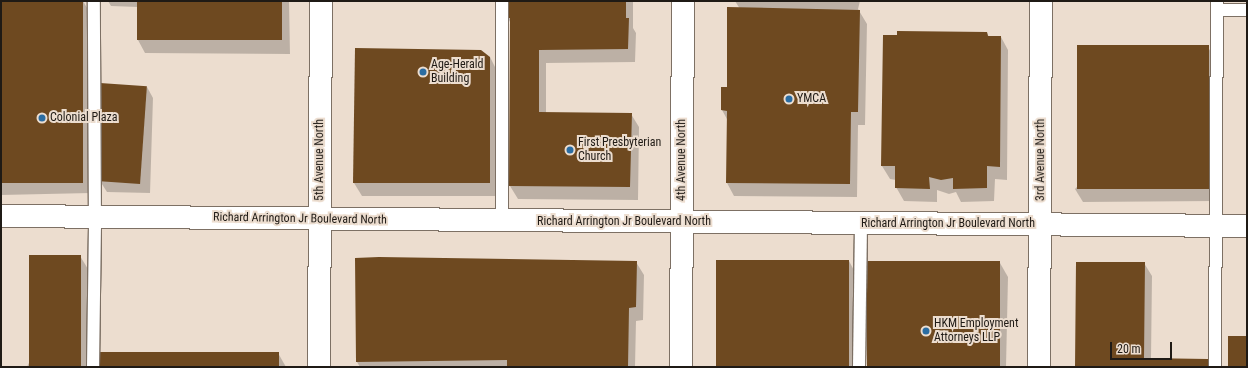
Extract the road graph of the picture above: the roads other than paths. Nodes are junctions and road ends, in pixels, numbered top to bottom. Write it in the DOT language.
graph roads {
  1 [pos="94,1"];
  2 [pos="321,1"];
  3 [pos="502,1"];
  4 [pos="683,1"];
  5 [pos="1041,1"];
  6 [pos="1217,5"];
  7 [pos="1247,10"];
  8 [pos="1,216"];
  9 [pos="94,217"];
  10 [pos="320,219"];
  11 [pos="502,221"];
  12 [pos="682,223"];
  13 [pos="861,224"];
  14 [pos="1041,224"];
  15 [pos="1216,226"];
  16 [pos="1247,226"];
  17 [pos="93,367"];
  18 [pos="319,367"];
  19 [pos="681,367"];
  20 [pos="859,367"];
  21 [pos="1039,367"];
  22 [pos="1215,367"];
  1 -- 9 [label="lane"];
  2 -- 10 [label="main road, 5th Avenue North"];
  3 -- 11 [label="lane"];
  4 -- 12 [label="main road, 4th Avenue North"];
  5 -- 14 [label="main road, 3rd Avenue North"];
  6 -- 7 [label="lane"];
  6 -- 15 [label="lane"];
  8 -- 9 [label="main road, Richard Arrington Jr Boulevard North"];
  9 -- 10 [label="main road, Richard Arrington Jr Boulevard North"];
  9 -- 17 [label="lane"];
  10 -- 11 [label="main road, Richard Arrington Jr Boulevard North"];
  10 -- 18 [label="main road, 5th Avenue North"];
  11 -- 12 [label="main road, Richard Arrington Jr Boulevard North"];
  12 -- 13 [label="main road, Richard Arrington Jr Boulevard North"];
  12 -- 19 [label="main road, 4th Avenue North"];
  13 -- 14 [label="main road, Richard Arrington Jr Boulevard North"];
  13 -- 20 [label="lane"];
  14 -- 15 [label="main road, Richard Arrington Jr Boulevard North"];
  14 -- 21 [label="main road, 3rd Avenue North"];
  15 -- 16 [label="main road, Richard Arrington Jr Boulevard North"];
  15 -- 22 [label="lane"];
}
